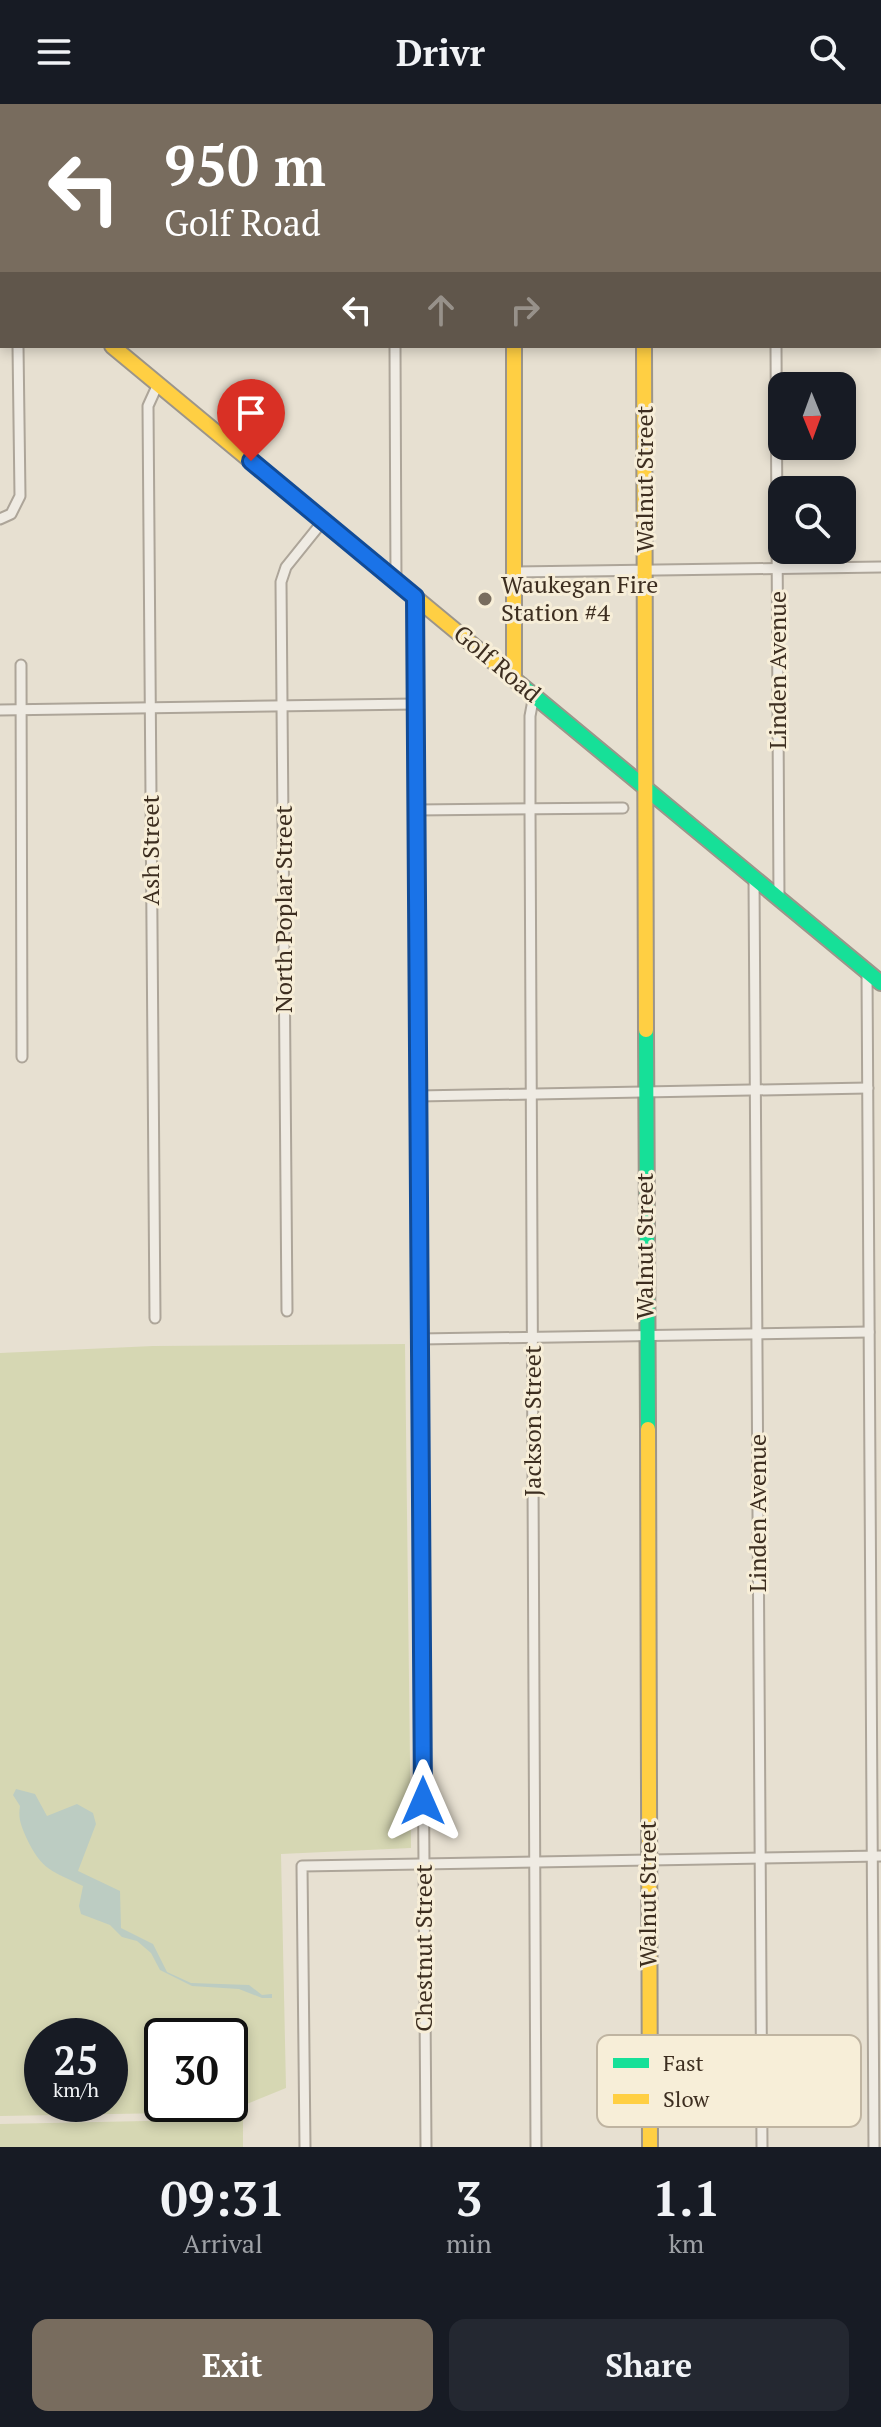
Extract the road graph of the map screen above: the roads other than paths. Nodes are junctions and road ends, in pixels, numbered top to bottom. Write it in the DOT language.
graph roads {
  1 [pos="18,348"];
  2 [pos="114,348"];
  3 [pos="395,348"];
  4 [pos="514,348"];
  5 [pos="644,348"];
  6 [pos="776,348"];
  7 [pos="158,384"];
  8 [pos="0,519"];
  9 [pos="323,521"];
  10 [pos="881,567"];
  11 [pos="777,569"];
  12 [pos="646,570"];
  13 [pos="515,572"];
  14 [pos="396,581"];
  15 [pos="415,597"];
  16 [pos="21,665"];
  17 [pos="514,678"];
  18 [pos="534,695"];
  19 [pos="415,704"];
  20 [pos="282,705"];
  21 [pos="150,709"];
  22 [pos="0,710"];
  23 [pos="20,710"];
  24 [pos="645,787"];
  25 [pos="623,808"];
  26 [pos="530,809"];
  27 [pos="416,810"];
  28 [pos="754,878"];
  29 [pos="779,899"];
  30 [pos="867,972"];
  31 [pos="881,983"];
  32 [pos="22,1057"];
  33 [pos="868,1088"];
  34 [pos="755,1090"];
  35 [pos="644,1092"];
  36 [pos="531,1094"];
  37 [pos="418,1096"];
  38 [pos="287,1311"];
  39 [pos="155,1318"];
  40 [pos="869,1332"];
  41 [pos="757,1334"];
  42 [pos="646,1336"];
  43 [pos="532,1338"];
  44 [pos="420,1339"];
  45 [pos="877,1856"];
  46 [pos="760,1858"];
  47 [pos="648,1860"];
  48 [pos="534,1861"];
  49 [pos="424,1863"];
  50 [pos="649,2035"];
  51 [pos="761,2035"];
  52 [pos="650,2127"];
  53 [pos="762,2127"];
  54 [pos="305,2147"];
  55 [pos="426,2147"];
  56 [pos="536,2147"];
  57 [pos="650,2147"];
  58 [pos="762,2147"];
  59 [pos="874,2147"];
  1 -- 8 [label="street"];
  2 -- 7 [label="street, Golf Road"];
  3 -- 14 [label="street"];
  4 -- 13 [label="street"];
  5 -- 12 [label="street, Walnut Street"];
  6 -- 11 [label="street, Linden Avenue"];
  7 -- 9 [label="street, Golf Road"];
  7 -- 21 [label="street, Ash Street"];
  9 -- 14 [label="street, Golf Road"];
  9 -- 20 [label="street, North Poplar Street"];
  10 -- 11 [label="street"];
  11 -- 12 [label="street"];
  11 -- 29 [label="street, Linden Avenue"];
  12 -- 13 [label="street"];
  12 -- 24 [label="street, Walnut Street"];
  13 -- 17 [label="street"];
  14 -- 15 [label="street, Golf Road"];
  15 -- 17 [label="street, Golf Road"];
  15 -- 19 [label="street, Chestnut Street"];
  16 -- 23 [label="street"];
  17 -- 18 [label="street, Golf Road"];
  18 -- 24 [label="street, Golf Road"];
  18 -- 26 [label="street, Jackson Street"];
  19 -- 20 [label="street"];
  19 -- 27 [label="street, Chestnut Street"];
  20 -- 21 [label="street"];
  20 -- 38 [label="street, North Poplar Street"];
  21 -- 23 [label="street"];
  21 -- 39 [label="street, Ash Street"];
  22 -- 23 [label="street"];
  23 -- 32 [label="street"];
  24 -- 28 [label="street, Golf Road"];
  24 -- 35 [label="street, Walnut Street"];
  25 -- 26 [label="street"];
  26 -- 27 [label="street"];
  26 -- 36 [label="street, Jackson Street"];
  27 -- 37 [label="street, Chestnut Street"];
  28 -- 29 [label="street, Golf Road"];
  28 -- 34 [label="street, Linden Avenue"];
  29 -- 30 [label="street, Golf Road"];
  30 -- 31 [label="street, Golf Road"];
  30 -- 33 [label="street"];
  33 -- 34 [label="street"];
  33 -- 40 [label="street"];
  34 -- 35 [label="street"];
  34 -- 41 [label="street, Linden Avenue"];
  35 -- 36 [label="street"];
  35 -- 42 [label="street, Walnut Street"];
  36 -- 37 [label="street"];
  36 -- 43 [label="street, Jackson Street"];
  37 -- 44 [label="street, Chestnut Street"];
  40 -- 41 [label="street"];
  40 -- 45 [label="street"];
  41 -- 42 [label="street"];
  41 -- 46 [label="street, Linden Avenue"];
  42 -- 43 [label="street"];
  42 -- 47 [label="street, Walnut Street"];
  43 -- 44 [label="street"];
  43 -- 48 [label="street, Jackson Street"];
  44 -- 49 [label="street, Chestnut Street"];
  45 -- 46 [label="street"];
  45 -- 59 [label="street"];
  46 -- 47 [label="street"];
  46 -- 51 [label="street, Linden Avenue"];
  47 -- 48 [label="street"];
  47 -- 50 [label="street, Walnut Street"];
  48 -- 49 [label="street"];
  48 -- 56 [label="street, Jackson Street"];
  49 -- 54 [label="street"];
  49 -- 55 [label="street, Chestnut Street"];
  52 -- 57 [label="street, Walnut Street"];
  53 -- 58 [label="street, Linden Avenue"];
}
